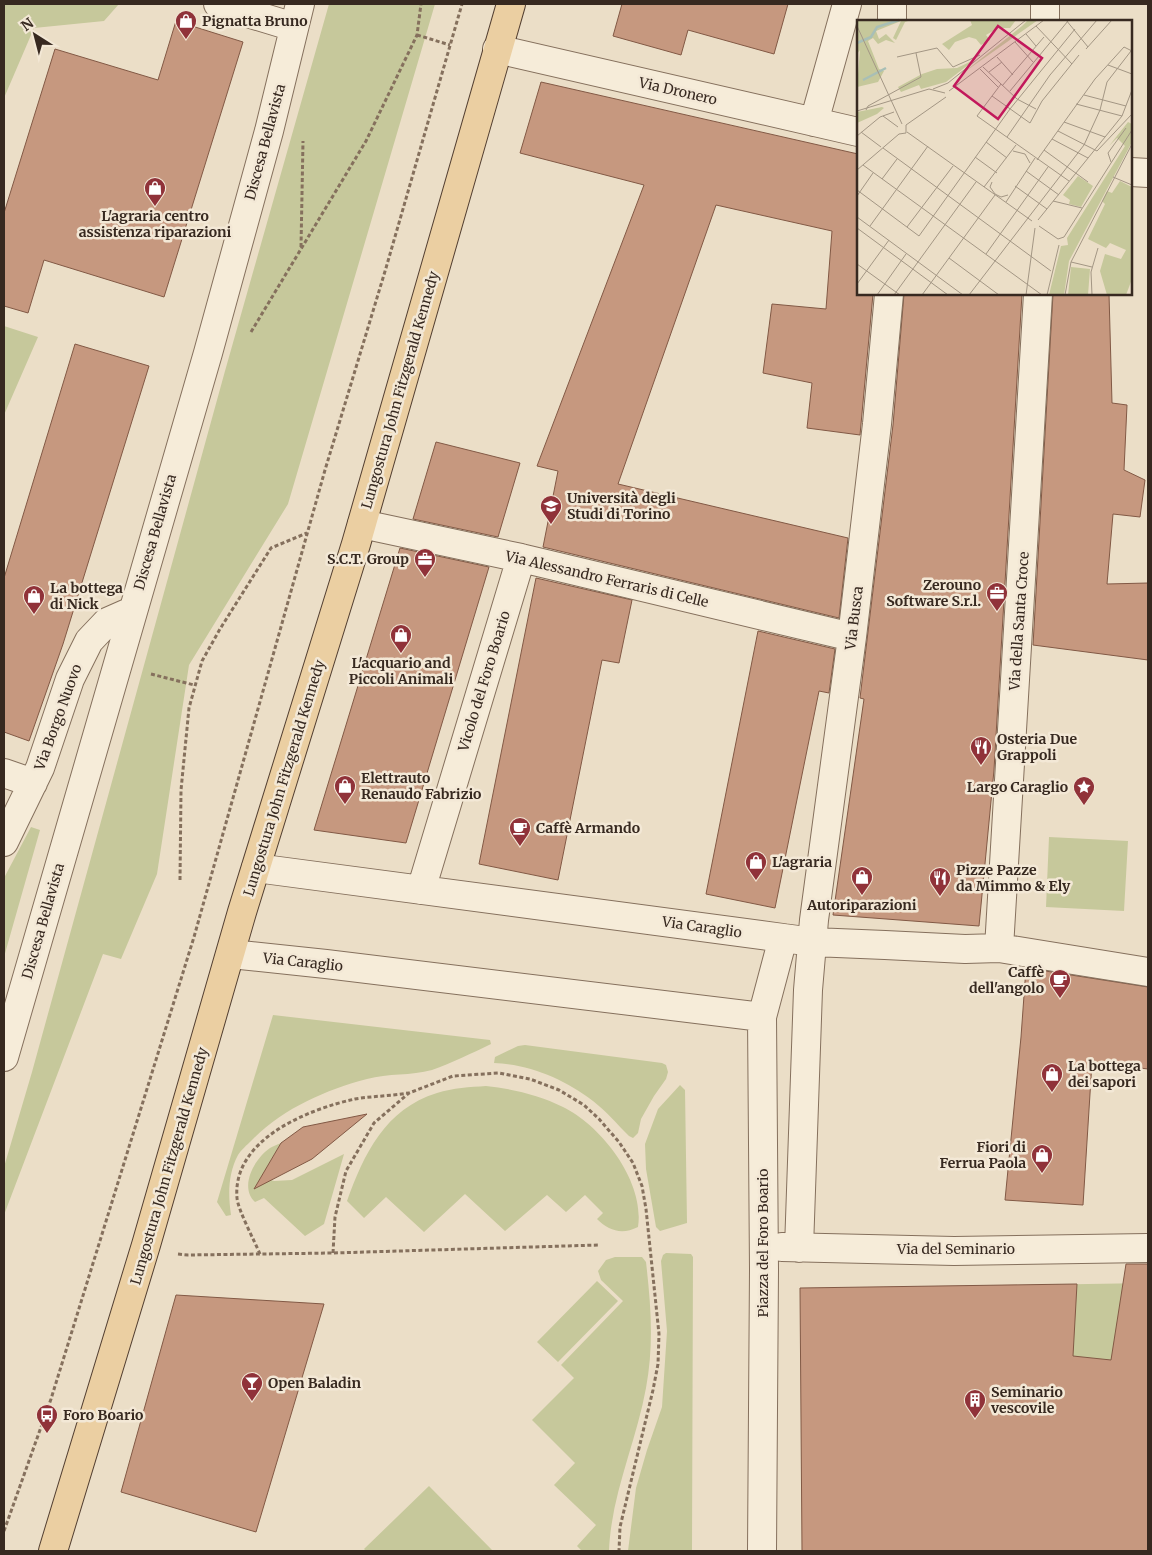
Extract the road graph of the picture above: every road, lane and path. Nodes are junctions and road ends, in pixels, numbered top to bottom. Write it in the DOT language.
graph roads {
  1 [pos="218,4"];
  2 [pos="421,4"];
  3 [pos="462,4"];
  4 [pos="511,4"];
  5 [pos="847,4"];
  6 [pos="892,4"];
  7 [pos="1045,4"];
  8 [pos="297,15"];
  9 [pos="892,20"];
  10 [pos="1045,20"];
  11 [pos="417,34"];
  12 [pos="450,45"];
  13 [pos="497,49"];
  14 [pos="814,122"];
  15 [pos="857,132"];
  16 [pos="303,146"];
  17 [pos="1132,172"];
  18 [pos="1148,174"];
  19 [pos="301,248"];
  20 [pos="890,295"];
  21 [pos="1038,295"];
  22 [pos="267,304"];
  23 [pos="362,524"];
  24 [pos="307,533"];
  25 [pos="521,558"];
  26 [pos="132,611"];
  27 [pos="852,637"];
  28 [pos="142,672"];
  29 [pos="194,685"];
  30 [pos="4,772"];
  31 [pos="33,783"];
  32 [pos="4,842"];
  33 [pos="256,868"];
  34 [pos="180,880"];
  35 [pos="421,890"];
  36 [pos="784,938"];
  37 [pos="813,942"];
  38 [pos="999,948"];
  39 [pos="231,954"];
  40 [pos="1148,972"];
  41 [pos="762,1017"];
  42 [pos="4,1058"];
  43 [pos="409,1093"];
  44 [pos="598,1245"];
  45 [pos="763,1246"];
  46 [pos="799,1248"];
  47 [pos="1148,1248"];
  48 [pos="333,1253"];
  49 [pos="260,1254"];
  50 [pos="188,1255"];
  51 [pos="4,1531"];
  52 [pos="53,1551"];
  53 [pos="619,1551"];
  54 [pos="762,1551"];
  1 -- 8 [label="street"];
  2 -- 11 [label="path"];
  3 -- 12 [label="path"];
  4 -- 13 [label="main road, Lungostura John Fitzgerald Kennedy"];
  5 -- 14 [label="street"];
  6 -- 9 [label="street"];
  7 -- 10 [label="street"];
  8 -- 26 [label="street, Discesa Bellavista"];
  11 -- 12 [label="path"];
  11 -- 19 [label="path"];
  12 -- 24 [label="path"];
  13 -- 14 [label="street, Via Dronero"];
  13 -- 23 [label="main road, Lungostura John Fitzgerald Kennedy"];
  14 -- 15 [label="street, Via Dronero"];
  16 -- 19 [label="path"];
  17 -- 18 [label="street"];
  19 -- 22 [label="path"];
  20 -- 27 [label="street, Via Busca"];
  21 -- 38 [label="street, Via della Santa Croce"];
  23 -- 25 [label="street, Via Alessandro Ferraris di Celle"];
  23 -- 33 [label="main road, Lungostura John Fitzgerald Kennedy"];
  24 -- 29 [label="path"];
  24 -- 51 [label="path"];
  25 -- 27 [label="street, Via Alessandro Ferraris di Celle"];
  25 -- 35 [label="street, Vicolo del Foro Boario"];
  26 -- 31 [label="street, Via Borgo Nuovo"];
  26 -- 42 [label="street, Discesa Bellavista"];
  27 -- 37 [label="street, Via Busca"];
  28 -- 29 [label="path"];
  29 -- 34 [label="path"];
  30 -- 31 [label="street"];
  31 -- 32 [label="street, Via Borgo Nuovo"];
  33 -- 35 [label="street, Via Caraglio"];
  33 -- 39 [label="main road, Lungostura John Fitzgerald Kennedy"];
  35 -- 36 [label="street, Via Caraglio"];
  36 -- 37 [label="street, Via Caraglio"];
  36 -- 41 [label="street, Piazza del Foro Boario"];
  37 -- 38 [label="street, Via Caraglio"];
  37 -- 46 [label="street"];
  38 -- 40 [label="street, Via Caraglio"];
  39 -- 41 [label="street, Via Caraglio"];
  39 -- 52 [label="main road, Lungostura John Fitzgerald Kennedy"];
  41 -- 45 [label="street, Piazza del Foro Boario"];
  43 -- 48 [label="path"];
  43 -- 49 [label="path"];
  43 -- 53 [label="path"];
  44 -- 48 [label="path"];
  45 -- 46 [label="street, Via del Seminario"];
  45 -- 54 [label="street, Piazza del Foro Boario"];
  46 -- 47 [label="street, Via del Seminario"];
  48 -- 49 [label="path"];
  49 -- 50 [label="path"];
}
